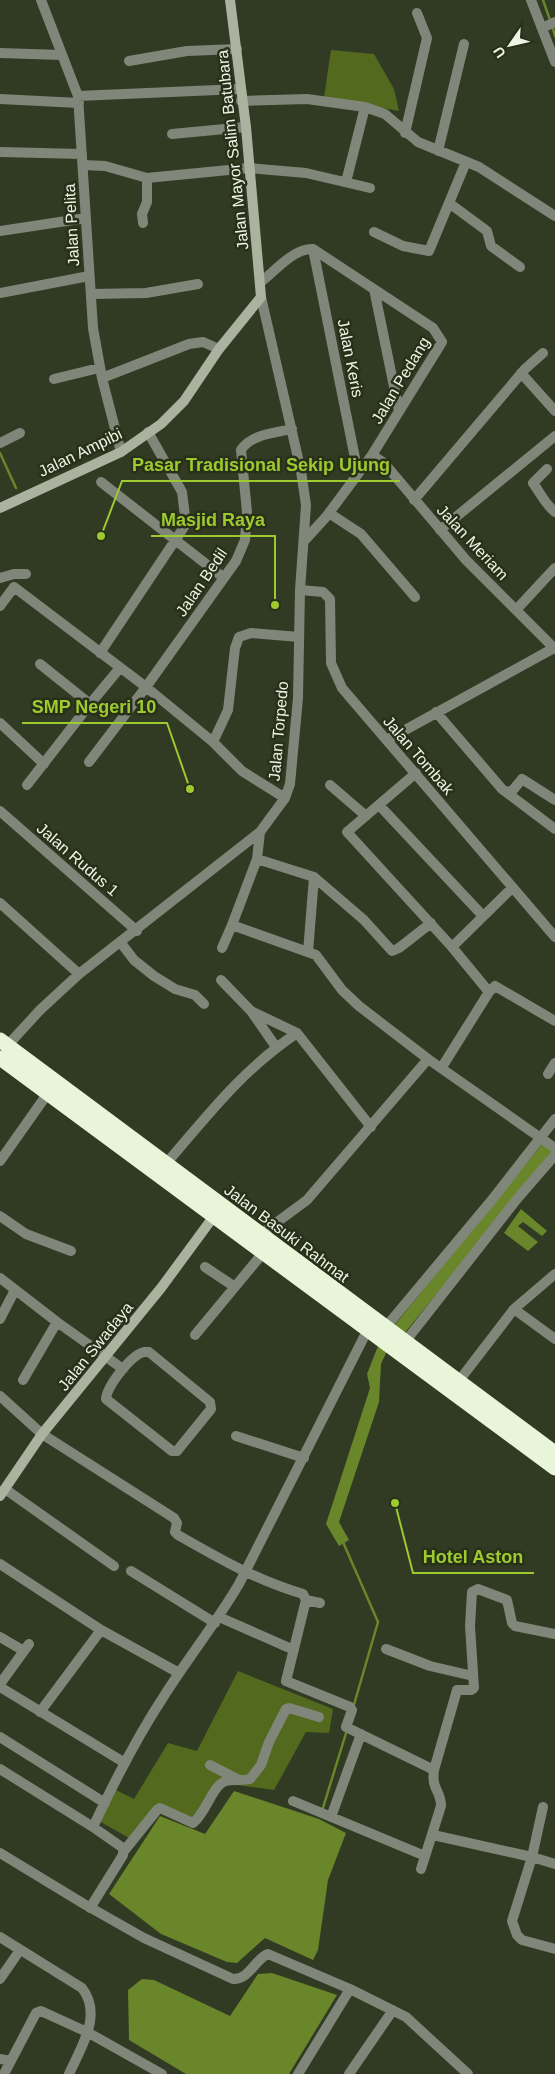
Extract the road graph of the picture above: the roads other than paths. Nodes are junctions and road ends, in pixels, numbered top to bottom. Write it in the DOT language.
graph roads {
  1 [pos="41,0"];
  2 [pos="230,0"];
  3 [pos="532,0"];
  4 [pos="417,12"];
  5 [pos="547,25"];
  6 [pos="464,44"];
  7 [pos="236,48"];
  8 [pos="0,53"];
  9 [pos="62,55"];
  10 [pos="129,61"];
  11 [pos="555,62"];
  12 [pos="240,88"];
  13 [pos="0,99"];
  14 [pos="79,100"];
  15 [pos="241,101"];
  16 [pos="365,107"];
  17 [pos="246,127"];
  18 [pos="405,133"];
  19 [pos="172,134"];
  20 [pos="0,152"];
  21 [pos="438,152"];
  22 [pos="83,159"];
  23 [pos="466,162"];
  24 [pos="249,168"];
  25 [pos="147,178"];
  26 [pos="346,182"];
  27 [pos="370,188"];
  28 [pos="449,203"];
  29 [pos="555,216"];
  30 [pos="86,218"];
  31 [pos="143,223"];
  32 [pos="0,231"];
  33 [pos="374,232"];
  34 [pos="314,249"];
  35 [pos="520,267"];
  36 [pos="89,276"];
  37 [pos="261,282"];
  38 [pos="198,284"];
  39 [pos="374,289"];
  40 [pos="0,293"];
  41 [pos="91,294"];
  42 [pos="261,297"];
  43 [pos="219,349"];
  44 [pos="543,353"];
  45 [pos="99,368"];
  46 [pos="522,373"];
  47 [pos="102,378"];
  48 [pos="54,379"];
  49 [pos="399,411"];
  50 [pos="555,411"];
  51 [pos="292,429"];
  52 [pos="148,432"];
  53 [pos="20,433"];
  54 [pos="555,436"];
  55 [pos="0,443"];
  56 [pos="121,452"];
  57 [pos="372,455"];
  58 [pos="547,469"];
  59 [pos="358,473"];
  60 [pos="101,482"];
  61 [pos="414,500"];
  62 [pos="0,508"];
  63 [pos="555,512"];
  64 [pos="329,513"];
  65 [pos="440,530"];
  66 [pos="176,541"];
  67 [pos="304,541"];
  68 [pos="555,568"];
  69 [pos="26,574"];
  70 [pos="0,578"];
  71 [pos="224,578"];
  72 [pos="300,590"];
  73 [pos="414,597"];
  74 [pos="0,606"];
  75 [pos="516,610"];
  76 [pos="299,637"];
  77 [pos="554,648"];
  78 [pos="100,653"];
  79 [pos="40,664"];
  80 [pos="120,669"];
  81 [pos="146,687"];
  82 [pos="90,704"];
  83 [pos="436,712"];
  84 [pos="0,723"];
  85 [pos="387,740"];
  86 [pos="213,742"];
  87 [pos="88,762"];
  88 [pos="44,764"];
  89 [pos="416,773"];
  90 [pos="27,785"];
  91 [pos="330,786"];
  92 [pos="507,792"];
  93 [pos="285,798"];
  94 [pos="555,800"];
  95 [pos="379,805"];
  96 [pos="2,816"];
  97 [pos="366,816"];
  98 [pos="555,830"];
  99 [pos="260,832"];
  100 [pos="257,859"];
  101 [pos="314,877"];
  102 [pos="512,888"];
  103 [pos="0,903"];
  104 [pos="483,916"];
  105 [pos="431,923"];
  106 [pos="232,925"];
  107 [pos="137,931"];
  108 [pos="555,936"];
  109 [pos="121,943"];
  110 [pos="452,947"];
  111 [pos="222,948"];
  112 [pos="308,952"];
  113 [pos="79,974"];
  114 [pos="221,980"];
  115 [pos="489,992"];
  116 [pos="204,1004"];
  117 [pos="251,1011"];
  118 [pos="555,1021"];
  119 [pos="297,1033"];
  120 [pos="276,1047"];
  121 [pos="2,1048"];
  122 [pos="428,1059"];
  123 [pos="555,1062"];
  124 [pos="442,1067"];
  125 [pos="548,1074"];
  126 [pos="48,1093"];
  127 [pos="555,1119"];
  128 [pos="370,1127"];
  129 [pos="543,1139"];
  130 [pos="555,1148"];
  131 [pos="555,1155"];
  132 [pos="0,1161"];
  133 [pos="166,1165"];
  134 [pos="0,1216"];
  135 [pos="214,1216"];
  136 [pos="261,1234"];
  137 [pos="72,1250"];
  138 [pos="263,1253"];
  139 [pos="205,1267"];
  140 [pos="555,1274"];
  141 [pos="0,1278"];
  142 [pos="235,1287"];
  143 [pos="15,1290"];
  144 [pos="514,1309"];
  145 [pos="0,1319"];
  146 [pos="57,1322"];
  147 [pos="380,1331"];
  148 [pos="195,1335"];
  149 [pos="555,1339"];
  150 [pos="401,1344"];
  151 [pos="106,1357"];
  152 [pos="123,1369"];
  153 [pos="24,1380"];
  154 [pos="458,1382"];
  155 [pos="0,1396"];
  156 [pos="42,1434"];
  157 [pos="236,1436"];
  158 [pos="555,1453"];
  159 [pos="304,1458"];
  160 [pos="555,1468"];
  161 [pos="3,1492"];
  162 [pos="0,1564"];
  163 [pos="114,1566"];
  164 [pos="131,1571"];
  165 [pos="245,1573"];
  166 [pos="306,1600"];
  167 [pos="320,1603"];
  168 [pos="217,1620"];
  169 [pos="101,1630"];
  170 [pos="555,1634"];
  171 [pos="0,1637"];
  172 [pos="386,1648"];
  173 [pos="294,1650"];
  174 [pos="179,1673"];
  175 [pos="473,1676"];
  176 [pos="0,1685"];
  177 [pos="40,1712"];
  178 [pos="319,1717"];
  179 [pos="360,1733"];
  180 [pos="0,1737"];
  181 [pos="125,1763"];
  182 [pos="210,1765"];
  183 [pos="0,1769"];
  184 [pos="434,1770"];
  185 [pos="238,1780"];
  186 [pos="293,1800"];
  187 [pos="105,1802"];
  188 [pos="543,1807"];
  189 [pos="329,1816"];
  190 [pos="93,1827"];
  191 [pos="433,1835"];
  192 [pos="124,1851"];
  193 [pos="0,1853"];
  194 [pos="426,1856"];
  195 [pos="532,1857"];
  196 [pos="555,1864"];
  197 [pos="421,1869"];
  198 [pos="90,1908"];
  199 [pos="0,1937"];
  200 [pos="555,1949"];
  201 [pos="20,1950"];
  202 [pos="0,1979"];
  203 [pos="350,1989"];
  204 [pos="393,2010"];
  205 [pos="87,2032"];
  206 [pos="0,2059"];
  207 [pos="11,2061"];
  208 [pos="4,2074"];
  209 [pos="69,2074"];
  210 [pos="162,2074"];
  211 [pos="298,2074"];
  212 [pos="349,2074"];
  213 [pos="468,2074"];
  1 -- 9 [label="street, Jalan Pelita"];
  2 -- 7 [label="street, Jalan Mayor Salim Batubara"];
  3 -- 5 [label="street"];
  4 -- 18 [label="street"];
  5 -- 11 [label="street"];
  6 -- 21 [label="street"];
  7 -- 10 [label="street"];
  7 -- 12 [label="street, Jalan Mayor Salim Batubara"];
  8 -- 9 [label="street"];
  9 -- 14 [label="street, Jalan Pelita"];
  12 -- 14 [label="street"];
  12 -- 15 [label="street, Jalan Mayor Salim Batubara"];
  13 -- 14 [label="street"];
  14 -- 22 [label="street, Jalan Pelita"];
  15 -- 16 [label="street"];
  15 -- 17 [label="street, Jalan Mayor Salim Batubara"];
  16 -- 18 [label="street"];
  16 -- 26 [label="street"];
  17 -- 19 [label="street"];
  17 -- 24 [label="street, Jalan Mayor Salim Batubara"];
  18 -- 21 [label="street"];
  20 -- 22 [label="street"];
  21 -- 23 [label="street"];
  22 -- 25 [label="street"];
  22 -- 30 [label="street, Jalan Pelita"];
  23 -- 28 [label="street"];
  23 -- 29 [label="street"];
  24 -- 25 [label="street"];
  24 -- 26 [label="street"];
  24 -- 37 [label="street, Jalan Mayor Salim Batubara"];
  25 -- 31 [label="street"];
  26 -- 27 [label="street"];
  28 -- 33 [label="street"];
  28 -- 35 [label="street"];
  30 -- 32 [label="street"];
  30 -- 36 [label="street, Jalan Pelita"];
  34 -- 37 [label="street"];
  34 -- 39 [label="street, Jalan Pedang"];
  34 -- 59 [label="street, Jalan Keris"];
  36 -- 40 [label="street"];
  36 -- 41 [label="street, Jalan Pelita"];
  37 -- 42 [label="street, Jalan Mayor Salim Batubara"];
  38 -- 41 [label="street"];
  39 -- 49 [label="street"];
  39 -- 49 [label="street, Jalan Pedang"];
  41 -- 45 [label="street, Jalan Pelita"];
  42 -- 43 [label="street, Jalan Ampibi"];
  42 -- 51 [label="street, Jalan Torpedo"];
  43 -- 47 [label="street"];
  43 -- 52 [label="street, Jalan Ampibi"];
  44 -- 46 [label="street"];
  45 -- 47 [label="street, Jalan Pelita"];
  45 -- 48 [label="street"];
  46 -- 50 [label="street"];
  46 -- 61 [label="street"];
  47 -- 56 [label="street, Jalan Pelita"];
  49 -- 57 [label="street, Jalan Pedang"];
  51 -- 67 [label="street, Jalan Torpedo"];
  51 -- 71 [label="street, Jalan Bedil"];
  52 -- 56 [label="street, Jalan Ampibi"];
  52 -- 66 [label="street"];
  53 -- 55 [label="street"];
  54 -- 65 [label="street"];
  56 -- 62 [label="street, Jalan Ampibi"];
  57 -- 59 [label="street, Jalan Pedang"];
  57 -- 61 [label="street, Jalan Meriam"];
  58 -- 63 [label="street"];
  59 -- 64 [label="street, Jalan Pedang"];
  60 -- 66 [label="street"];
  61 -- 65 [label="street, Jalan Meriam"];
  64 -- 67 [label="street, Jalan Pedang"];
  64 -- 73 [label="street"];
  65 -- 75 [label="street, Jalan Meriam"];
  66 -- 71 [label="street"];
  66 -- 78 [label="street"];
  67 -- 72 [label="street, Jalan Torpedo"];
  68 -- 75 [label="street"];
  69 -- 70 [label="street"];
  71 -- 81 [label="street, Jalan Bedil"];
  72 -- 76 [label="street, Jalan Torpedo"];
  72 -- 85 [label="street, Jalan Tombak"];
  74 -- 78 [label="street"];
  75 -- 77 [label="street, Jalan Meriam"];
  76 -- 86 [label="street"];
  76 -- 93 [label="street, Jalan Torpedo"];
  77 -- 83 [label="street"];
  78 -- 80 [label="street"];
  79 -- 82 [label="street"];
  80 -- 81 [label="street"];
  80 -- 82 [label="street"];
  81 -- 86 [label="street"];
  81 -- 87 [label="street, Jalan Bedil"];
  82 -- 88 [label="street"];
  83 -- 85 [label="street"];
  83 -- 92 [label="street"];
  84 -- 88 [label="street"];
  85 -- 89 [label="street, Jalan Tombak"];
  86 -- 93 [label="street"];
  88 -- 90 [label="street"];
  89 -- 95 [label="street"];
  89 -- 102 [label="street, Jalan Tombak"];
  91 -- 97 [label="street"];
  92 -- 94 [label="street"];
  92 -- 98 [label="street"];
  93 -- 99 [label="street, Jalan Torpedo"];
  95 -- 97 [label="street"];
  95 -- 104 [label="street"];
  96 -- 107 [label="street, Jalan Rudus 1"];
  97 -- 105 [label="street"];
  99 -- 100 [label="street"];
  99 -- 107 [label="street, Jalan Torpedo"];
  100 -- 101 [label="street"];
  100 -- 106 [label="street"];
  101 -- 105 [label="street"];
  101 -- 112 [label="street"];
  102 -- 104 [label="street"];
  102 -- 108 [label="street, Jalan Tombak"];
  103 -- 113 [label="street"];
  104 -- 110 [label="street"];
  105 -- 110 [label="street"];
  106 -- 111 [label="street"];
  106 -- 112 [label="street"];
  107 -- 109 [label="street, Jalan Torpedo"];
  109 -- 113 [label="street, Jalan Torpedo"];
  109 -- 116 [label="street"];
  110 -- 115 [label="street"];
  112 -- 122 [label="street"];
  113 -- 121 [label="street, Jalan Torpedo"];
  114 -- 117 [label="street"];
  115 -- 118 [label="street"];
  115 -- 124 [label="street"];
  117 -- 119 [label="street"];
  117 -- 120 [label="street"];
  119 -- 120 [label="street"];
  119 -- 128 [label="street"];
  120 -- 133 [label="street"];
  121 -- 126 [label="highway, Jalan Basuki Rahmat"];
  121 -- 133 [label="highway, Jalan Basuki Rahmat"];
  122 -- 124 [label="street"];
  122 -- 128 [label="street"];
  123 -- 125 [label="street"];
  124 -- 129 [label="street"];
  126 -- 132 [label="street"];
  126 -- 135 [label="highway, Jalan Basuki Rahmat"];
  127 -- 129 [label="street"];
  128 -- 136 [label="street"];
  129 -- 130 [label="street"];
  129 -- 147 [label="street"];
  131 -- 150 [label="street"];
  133 -- 136 [label="highway, Jalan Basuki Rahmat"];
  134 -- 137 [label="street"];
  135 -- 138 [label="highway, Jalan Basuki Rahmat"];
  135 -- 151 [label="street, Jalan Swadaya"];
  136 -- 147 [label="highway, Jalan Basuki Rahmat"];
  138 -- 142 [label="street"];
  138 -- 147 [label="highway, Jalan Basuki Rahmat"];
  139 -- 142 [label="street"];
  140 -- 144 [label="street"];
  141 -- 143 [label="street"];
  142 -- 148 [label="street"];
  143 -- 145 [label="street"];
  143 -- 146 [label="street"];
  144 -- 149 [label="street"];
  144 -- 154 [label="street"];
  146 -- 151 [label="street"];
  146 -- 153 [label="street"];
  147 -- 150 [label="highway, Jalan Basuki Rahmat"];
  147 -- 159 [label="street"];
  150 -- 154 [label="highway, Jalan Basuki Rahmat"];
  150 -- 160 [label="highway, Jalan Basuki Rahmat"];
  151 -- 152 [label="street"];
  151 -- 156 [label="street, Jalan Swadaya"];
  152 -- 152 [label="street"];
  154 -- 158 [label="highway, Jalan Basuki Rahmat"];
  155 -- 156 [label="street"];
  156 -- 161 [label="street, Jalan Swadaya"];
  156 -- 165 [label="street"];
  157 -- 159 [label="street"];
  159 -- 165 [label="street"];
  161 -- 163 [label="street"];
  162 -- 169 [label="street"];
  164 -- 168 [label="street"];
  165 -- 166 [label="street"];
  165 -- 168 [label="street"];
  166 -- 167 [label="street"];
  166 -- 173 [label="street"];
  168 -- 173 [label="street"];
  168 -- 174 [label="street"];
  169 -- 174 [label="street"];
  169 -- 177 [label="street"];
  170 -- 175 [label="street"];
  171 -- 176 [label="street"];
  172 -- 175 [label="street"];
  173 -- 179 [label="street"];
  174 -- 181 [label="street"];
  175 -- 184 [label="street"];
  176 -- 177 [label="street"];
  177 -- 181 [label="street"];
  178 -- 185 [label="street"];
  179 -- 184 [label="street"];
  179 -- 189 [label="street"];
  180 -- 187 [label="street"];
  181 -- 187 [label="street"];
  182 -- 185 [label="street"];
  183 -- 190 [label="street"];
  184 -- 191 [label="street"];
  185 -- 192 [label="street"];
  186 -- 189 [label="street"];
  187 -- 190 [label="street"];
  188 -- 195 [label="street"];
  189 -- 194 [label="street"];
  190 -- 192 [label="street"];
  191 -- 194 [label="street"];
  191 -- 195 [label="street"];
  192 -- 198 [label="street"];
  193 -- 198 [label="street"];
  194 -- 197 [label="street"];
  195 -- 196 [label="street"];
  195 -- 200 [label="street"];
  198 -- 203 [label="street"];
  199 -- 201 [label="street"];
  201 -- 202 [label="street"];
  201 -- 205 [label="street"];
  203 -- 204 [label="street"];
  203 -- 211 [label="street"];
  204 -- 212 [label="street"];
  204 -- 213 [label="street"];
  205 -- 207 [label="street"];
  205 -- 209 [label="street"];
  205 -- 210 [label="street"];
  206 -- 207 [label="street"];
  207 -- 208 [label="street"];
}
